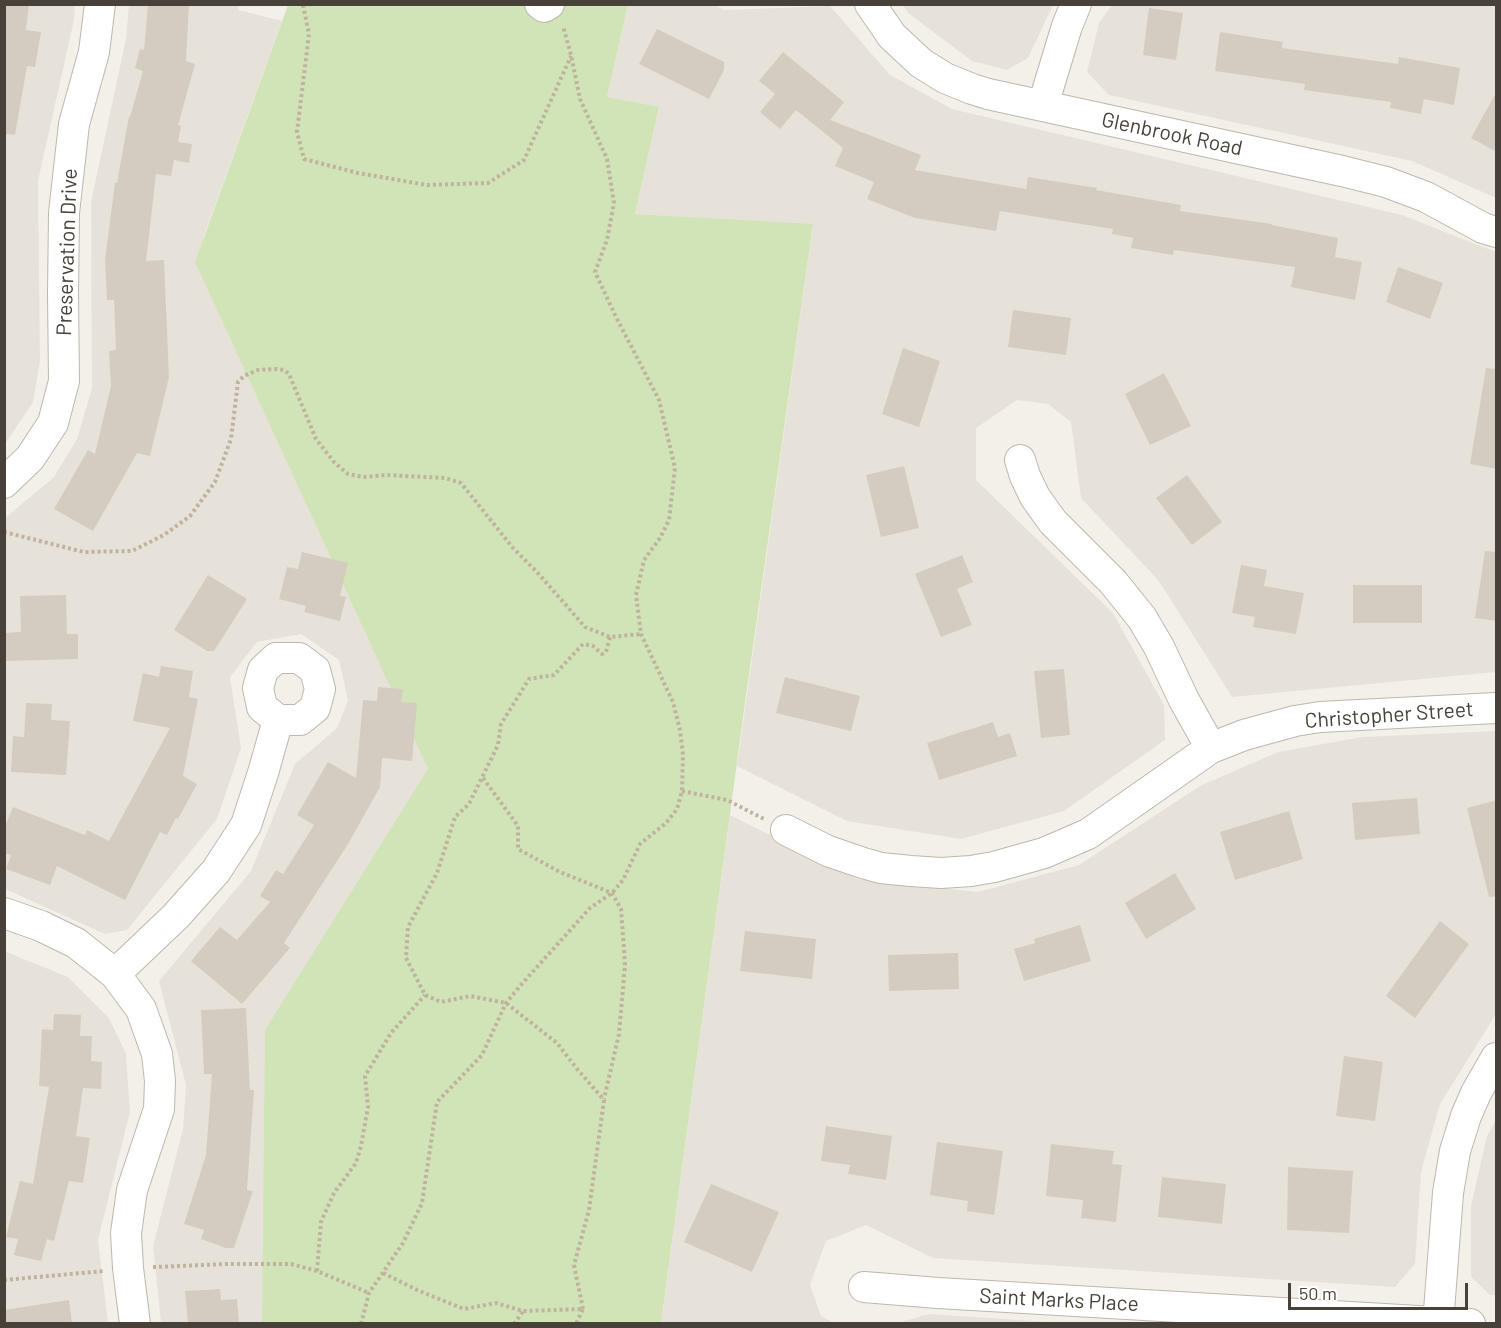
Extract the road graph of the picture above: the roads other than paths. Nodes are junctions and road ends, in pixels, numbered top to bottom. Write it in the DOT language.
graph roads {
  1 [pos="100,4"];
  2 [pos="540,4"];
  3 [pos="870,4"];
  4 [pos="1076,4"];
  5 [pos="556,15"];
  6 [pos="1042,105"];
  7 [pos="1497,232"];
  8 [pos="1020,460"];
  9 [pos="4,483"];
  10 [pos="1497,708"];
  11 [pos="279,720"];
  12 [pos="1211,748"];
  13 [pos="786,830"];
  14 [pos="4,913"];
  15 [pos="114,974"];
  16 [pos="1497,1058"];
  17 [pos="864,1287"];
  18 [pos="1438,1322"];
  19 [pos="135,1323"];
  20 [pos="1470,1323"];
  1 -- 9 [label="street, Preservation Drive"];
  2 -- 5 [label="street"];
  3 -- 6 [label="street, Glenbrook Road"];
  4 -- 6 [label="street"];
  6 -- 7 [label="street, Glenbrook Road"];
  8 -- 12 [label="street"];
  10 -- 12 [label="street, Christopher Street"];
  11 -- 15 [label="street"];
  12 -- 13 [label="street, Christopher Street"];
  14 -- 15 [label="street"];
  15 -- 19 [label="street"];
  16 -- 18 [label="street"];
  17 -- 18 [label="street, Saint Marks Place"];
  18 -- 20 [label="street, Saint Marks Place"];
}
